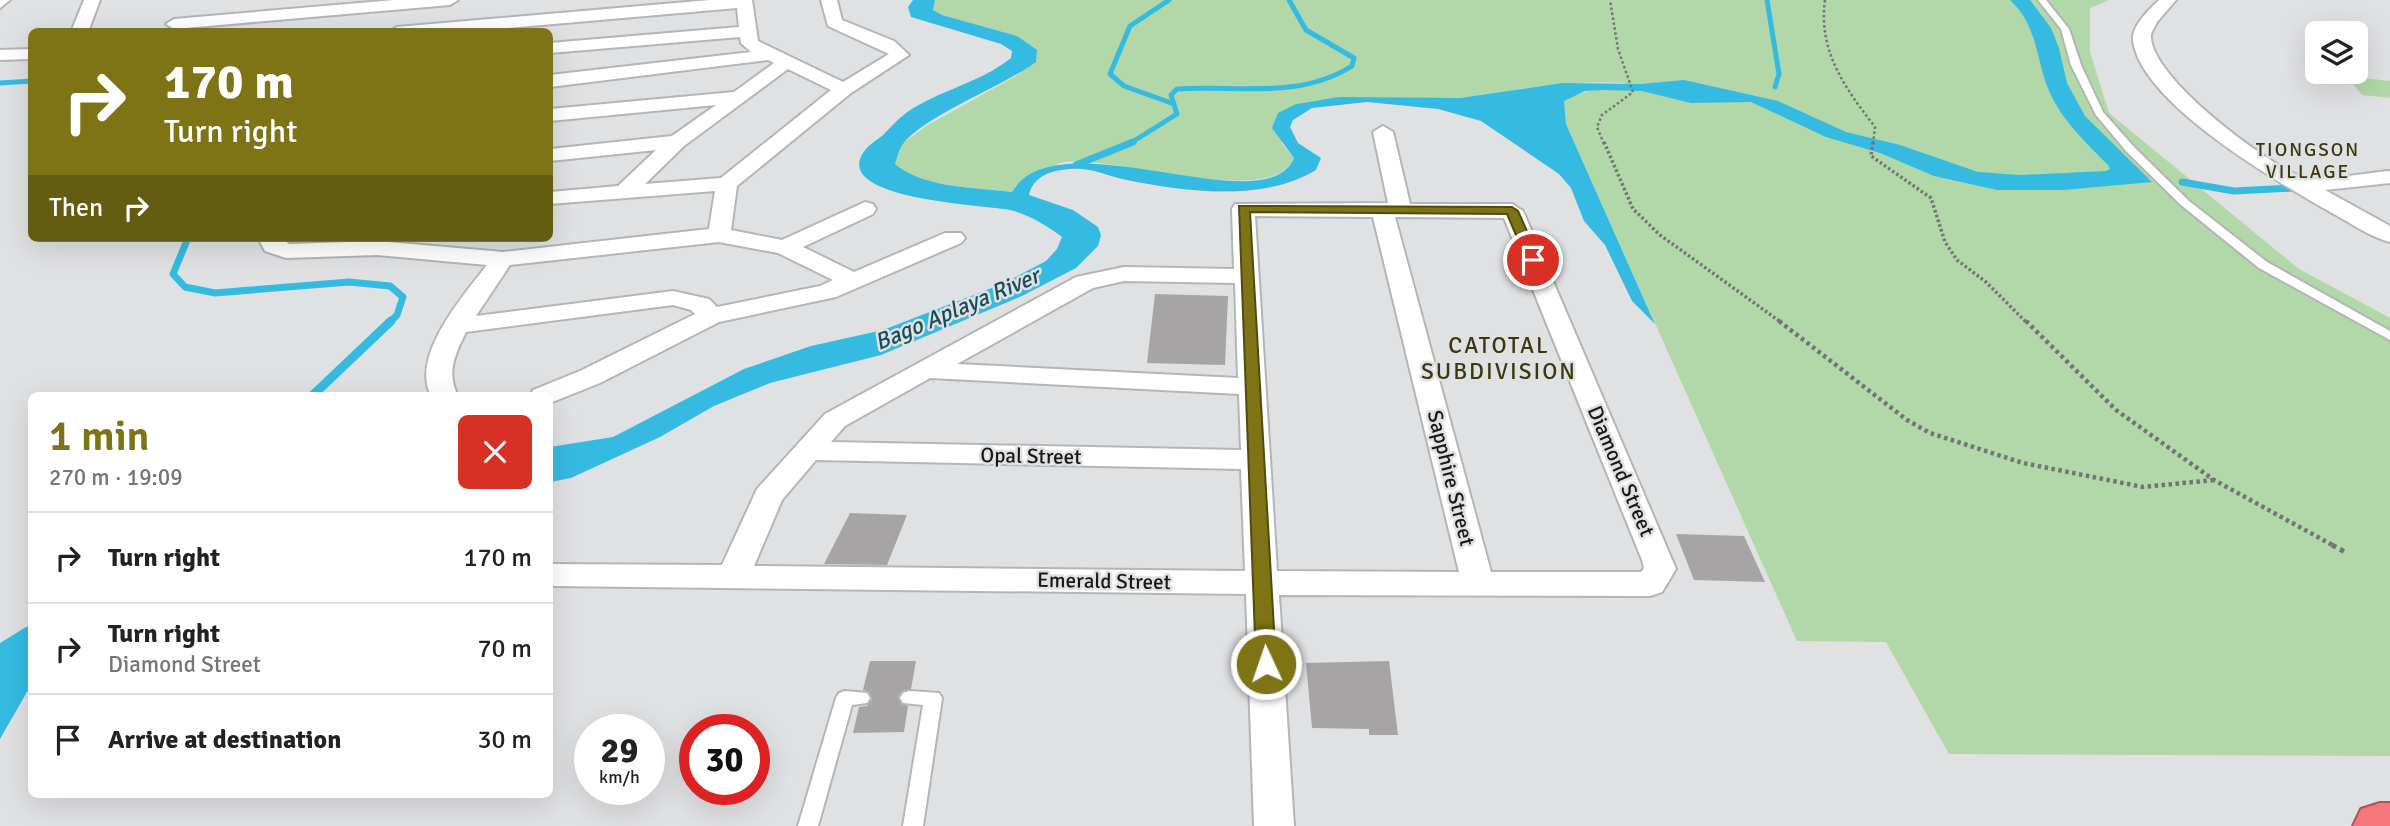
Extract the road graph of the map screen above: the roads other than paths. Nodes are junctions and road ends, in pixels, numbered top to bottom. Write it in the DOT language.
graph roads {
  1 [pos="92,0"];
  2 [pos="183,0"];
  3 [pos="450,0"];
  4 [pos="829,0"];
  5 [pos="2042,0"];
  6 [pos="2168,0"];
  7 [pos="744,1"];
  8 [pos="173,27"];
  9 [pos="81,28"];
  10 [pos="442,28"];
  11 [pos="748,31"];
  12 [pos="553,48"];
  13 [pos="28,54"];
  14 [pos="0,55"];
  15 [pos="776,59"];
  16 [pos="553,81"];
  17 [pos="844,89"];
  18 [pos="737,97"];
  19 [pos="553,115"];
  20 [pos="1383,132"];
  21 [pos="677,142"];
  22 [pos="553,155"];
  23 [pos="2390,177"];
  24 [pos="727,184"];
  25 [pos="2301,186"];
  26 [pos="626,190"];
  27 [pos="553,198"];
  28 [pos="865,209"];
  29 [pos="1391,210"];
  30 [pos="2389,234"];
  31 [pos="719,235"];
  32 [pos="953,238"];
  33 [pos="272,242"];
  34 [pos="785,247"];
  35 [pos="503,259"];
  36 [pos="1247,275"];
  37 [pos="855,282"];
  38 [pos="712,316"];
  39 [pos="457,326"];
  40 [pos="2390,336"];
  41 [pos="923,370"];
  42 [pos="1252,387"];
  43 [pos="443,392"];
  44 [pos="553,392"];
  45 [pos="807,451"];
  46 [pos="1256,460"];
  47 [pos="553,575"];
  48 [pos="733,577"];
  49 [pos="1656,578"];
  50 [pos="1262,583"];
  51 [pos="1478,584"];
  52 [pos="861,698"];
  53 [pos="909,698"];
  54 [pos="808,826"];
  55 [pos="913,826"];
  56 [pos="1274,826"];
  57 [pos="2380,826"];
  58 [pos="2390,826"];
  1 -- 9 [label="street"];
  2 -- 8 [label="street"];
  3 -- 8 [label="street"];
  4 -- 17 [label="street"];
  5 -- 40 [label="lane"];
  6 -- 25 [label="street"];
  7 -- 10 [label="street"];
  7 -- 11 [label="street"];
  11 -- 12 [label="street"];
  11 -- 15 [label="street"];
  13 -- 14 [label="street"];
  15 -- 16 [label="street"];
  15 -- 17 [label="street"];
  15 -- 18 [label="street"];
  17 -- 24 [label="street"];
  18 -- 19 [label="street"];
  18 -- 21 [label="street"];
  20 -- 29 [label="street, Sapphire Street"];
  21 -- 22 [label="street"];
  21 -- 26 [label="street"];
  23 -- 25 [label="street"];
  24 -- 26 [label="street"];
  24 -- 31 [label="street"];
  25 -- 30 [label="street"];
  26 -- 27 [label="street"];
  28 -- 34 [label="street"];
  29 -- 36 [label="street"];
  29 -- 49 [label="street, Diamond Street"];
  29 -- 51 [label="street, Sapphire Street"];
  31 -- 34 [label="street"];
  31 -- 35 [label="street"];
  32 -- 37 [label="street"];
  33 -- 35 [label="street"];
  34 -- 37 [label="street"];
  35 -- 39 [label="street"];
  36 -- 41 [label="street"];
  36 -- 42 [label="street"];
  37 -- 38 [label="street"];
  38 -- 39 [label="street"];
  38 -- 44 [label="street"];
  39 -- 43 [label="street"];
  41 -- 42 [label="street"];
  41 -- 45 [label="street"];
  42 -- 46 [label="street"];
  45 -- 46 [label="street, Opal Street"];
  45 -- 48 [label="street"];
  46 -- 50 [label="street"];
  47 -- 48 [label="street, Emerald Street"];
  48 -- 50 [label="street, Emerald Street"];
  49 -- 51 [label="street, Emerald Street"];
  50 -- 51 [label="street, Emerald Street"];
  50 -- 56 [label="street"];
  52 -- 54 [label="lane"];
  53 -- 55 [label="lane"];
  57 -- 58 [label="highway"];
}
